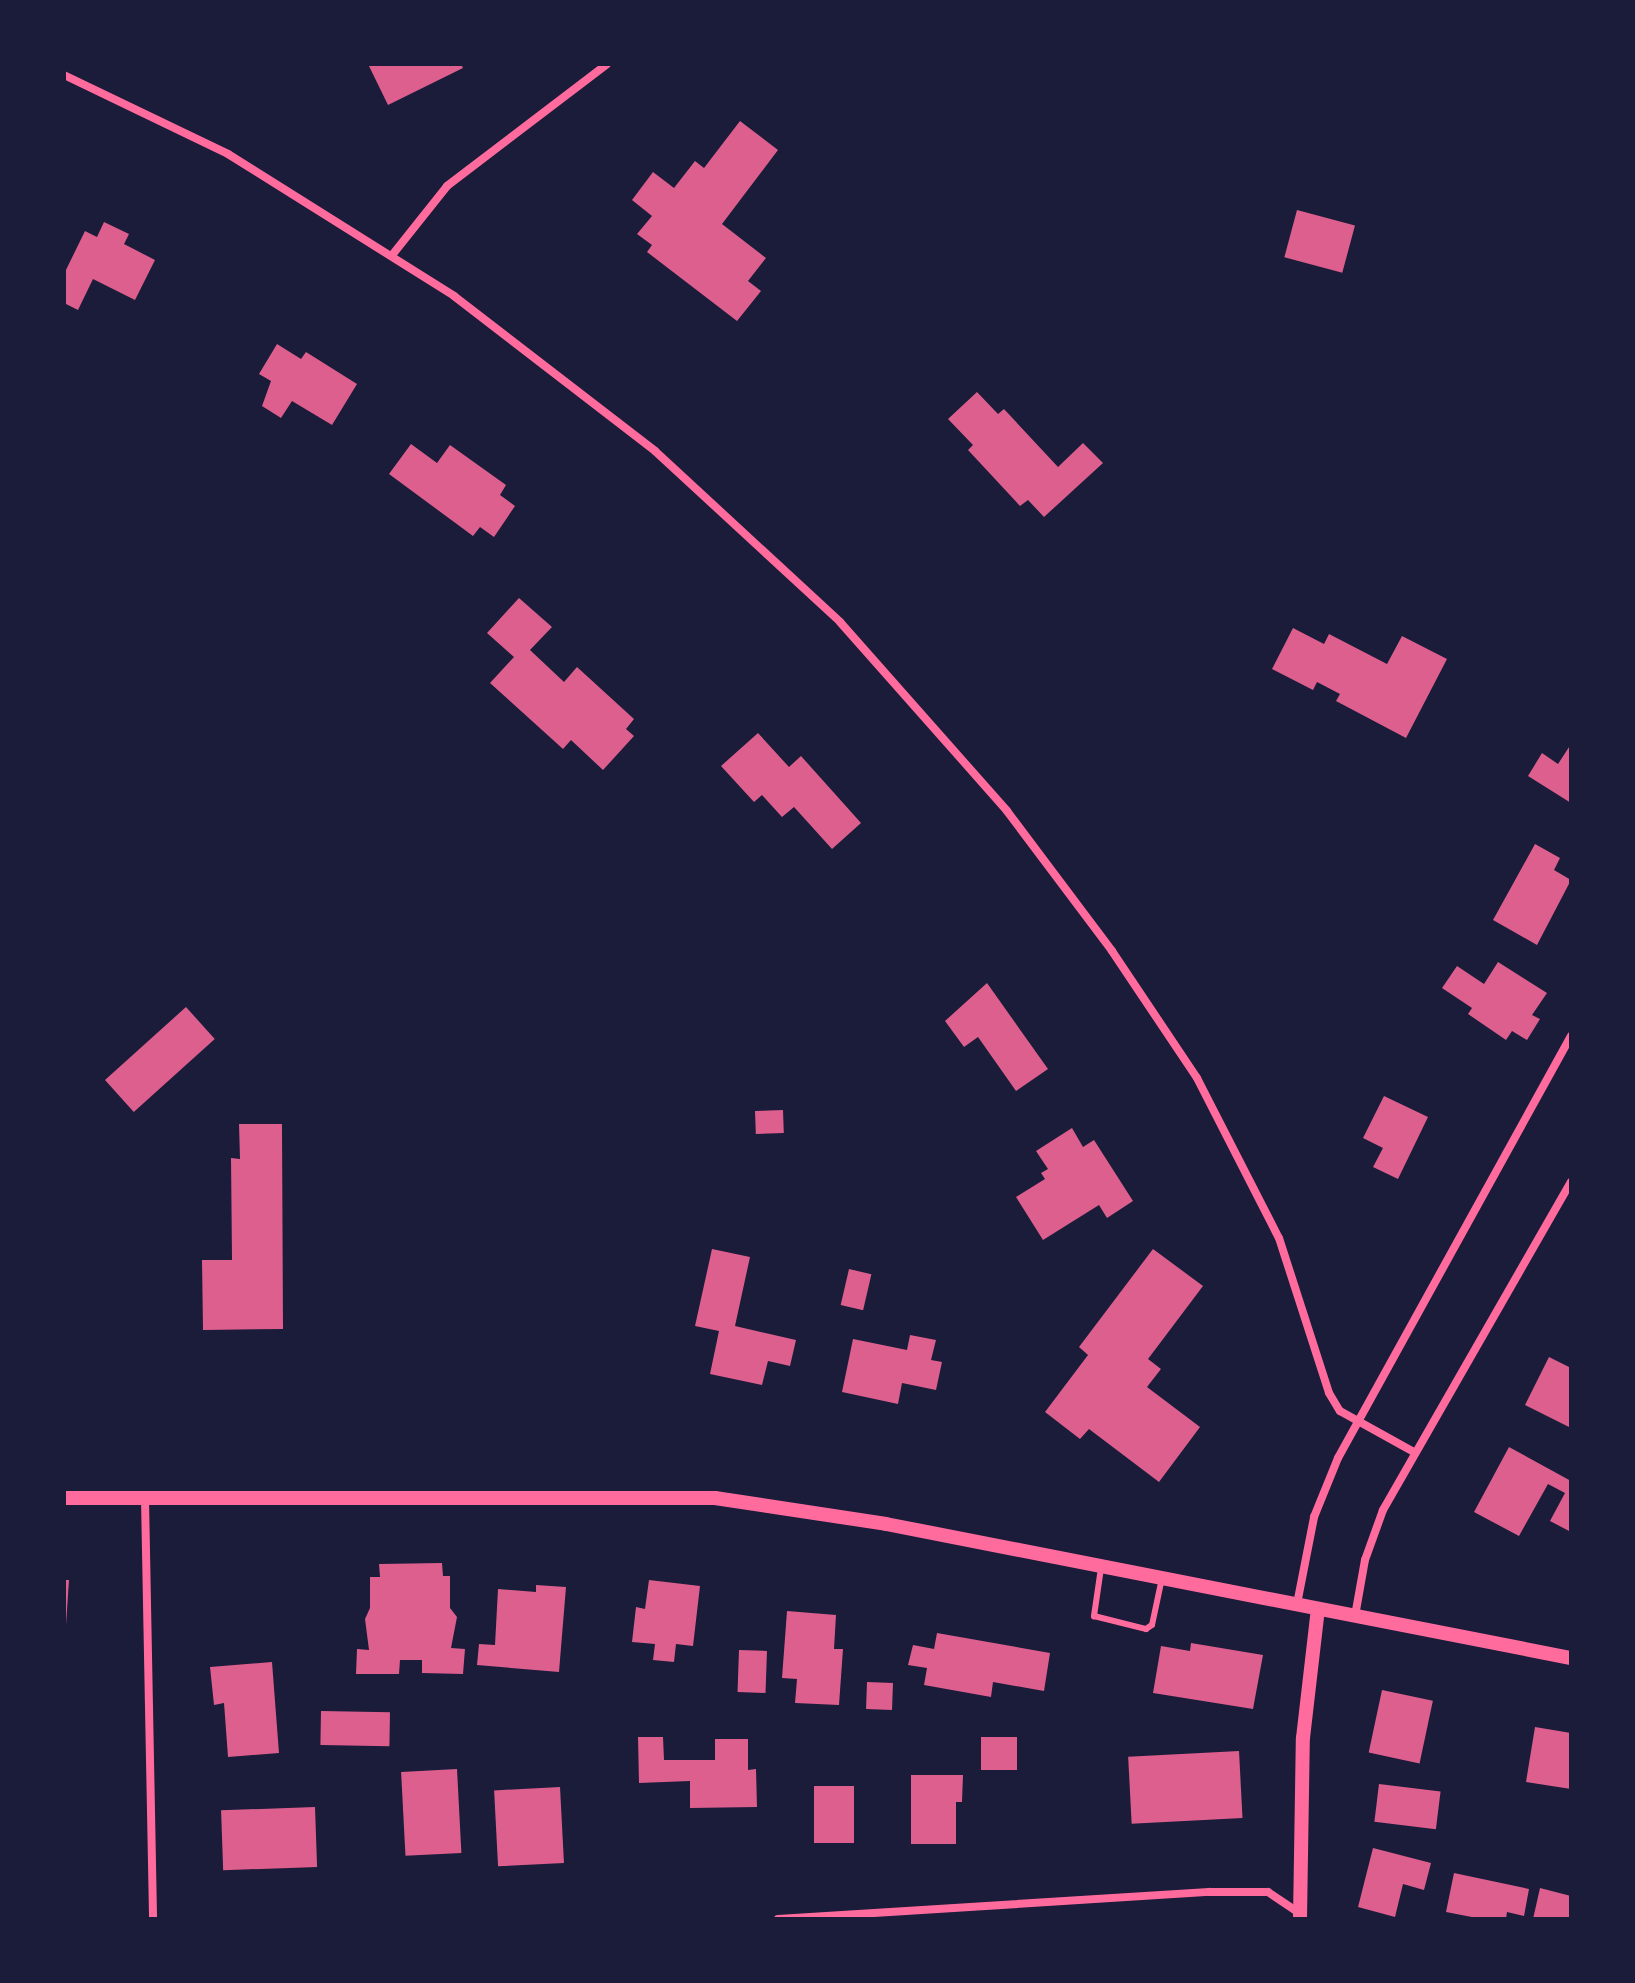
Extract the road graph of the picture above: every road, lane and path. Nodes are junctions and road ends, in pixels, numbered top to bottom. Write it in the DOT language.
graph roads {
  1 [pos="607,64"];
  2 [pos="64,75"];
  3 [pos="393,254"];
  4 [pos="1571,1036"];
  5 [pos="1571,1182"];
  6 [pos="1357,1423"];
  7 [pos="1414,1452"];
  8 [pos="64,1498"];
  9 [pos="145,1499"];
  10 [pos="1101,1567"];
  11 [pos="1162,1578"];
  12 [pos="1297,1604"];
  13 [pos="1318,1609"];
  14 [pos="1355,1616"];
  15 [pos="1571,1658"];
  16 [pos="1302,1917"];
  17 [pos="153,1919"];
  18 [pos="778,1919"];
  1 -- 3 [label="street"];
  2 -- 3 [label="street"];
  3 -- 6 [label="street"];
  4 -- 6 [label="street"];
  5 -- 7 [label="street"];
  6 -- 7 [label="street"];
  6 -- 12 [label="street"];
  7 -- 14 [label="street"];
  8 -- 9 [label="street"];
  9 -- 10 [label="street"];
  9 -- 17 [label="street"];
  10 -- 11 [label="street"];
  10 -- 11 [label="lane"];
  11 -- 12 [label="street"];
  12 -- 13 [label="street"];
  13 -- 14 [label="street"];
  13 -- 16 [label="street"];
  14 -- 15 [label="street"];
  16 -- 18 [label="street"];
}
